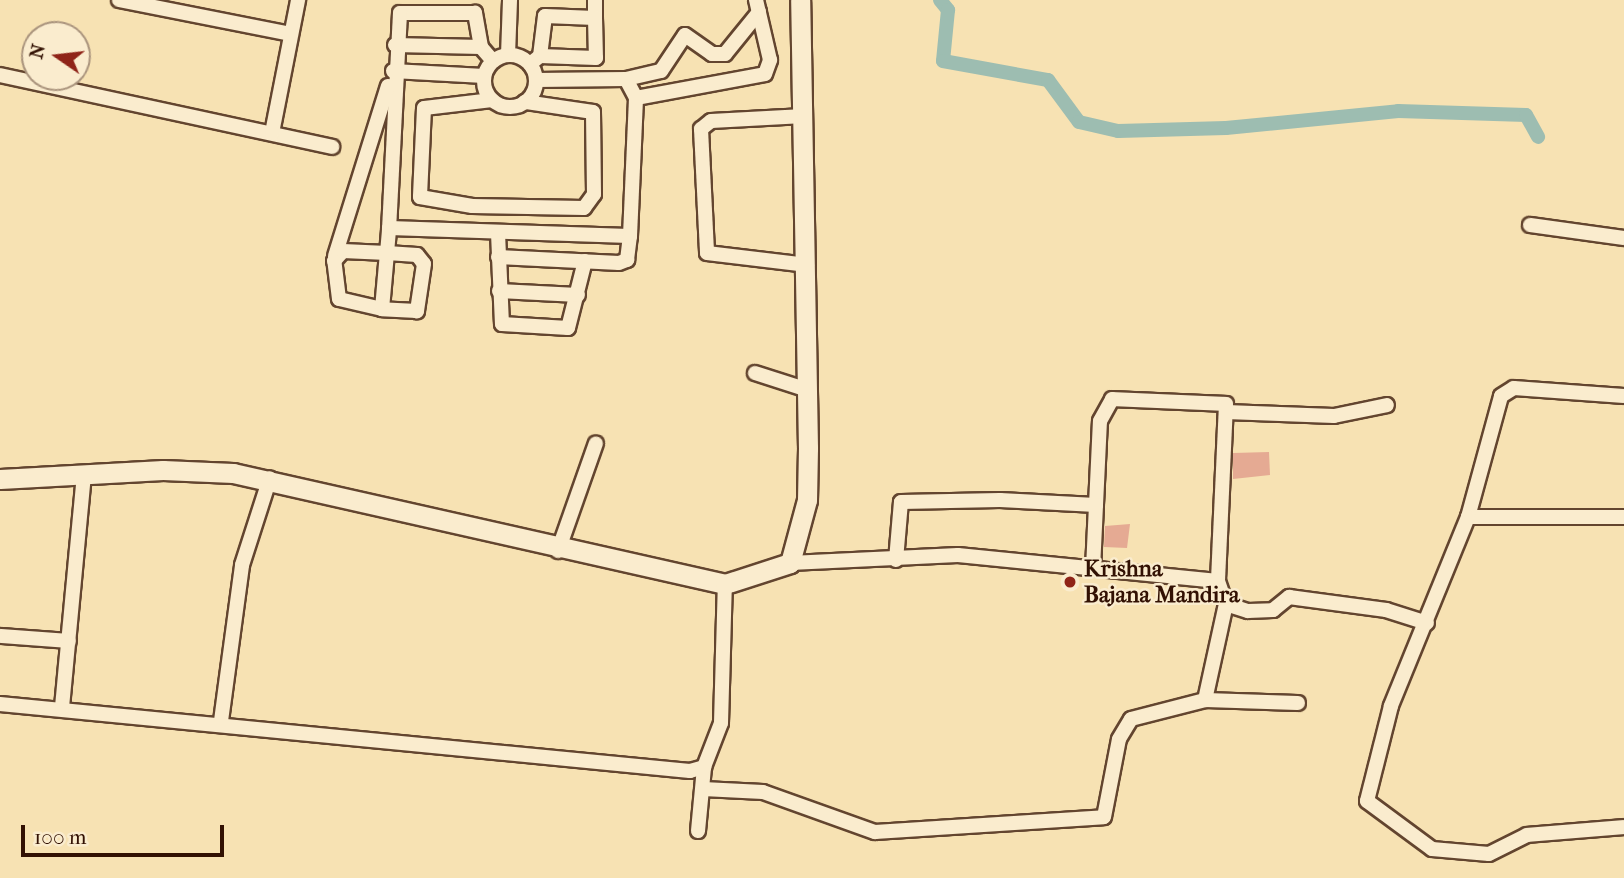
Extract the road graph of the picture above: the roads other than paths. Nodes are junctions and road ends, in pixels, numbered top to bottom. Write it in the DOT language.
graph roads {
  1 [pos="119,0"];
  2 [pos="298,0"];
  3 [pos="510,0"];
  4 [pos="595,0"];
  5 [pos="800,0"];
  6 [pos="757,6"];
  7 [pos="595,18"];
  8 [pos="290,34"];
  9 [pos="395,45"];
  10 [pos="481,47"];
  11 [pos="508,55"];
  12 [pos="596,58"];
  13 [pos="535,60"];
  14 [pos="493,61"];
  15 [pos="393,71"];
  16 [pos="0,75"];
  17 [pos="484,76"];
  18 [pos="626,79"];
  19 [pos="536,80"];
  20 [pos="596,80"];
  21 [pos="636,98"];
  22 [pos="492,100"];
  23 [pos="525,102"];
  24 [pos="804,116"];
  25 [pos="272,133"];
  26 [pos="332,146"];
  27 [pos="391,170"];
  28 [pos="417,170"];
  29 [pos="472,206"];
  30 [pos="534,207"];
  31 [pos="1530,225"];
  32 [pos="389,228"];
  33 [pos="471,232"];
  34 [pos="498,233"];
  35 [pos="533,234"];
  36 [pos="629,236"];
  37 [pos="1624,238"];
  38 [pos="387,253"];
  39 [pos="335,256"];
  40 [pos="498,257"];
  41 [pos="585,261"];
  42 [pos="807,265"];
  43 [pos="499,291"];
  44 [pos="578,295"];
  45 [pos="382,309"];
  46 [pos="754,373"];
  47 [pos="808,390"];
  48 [pos="1624,396"];
  49 [pos="1387,405"];
  50 [pos="1226,412"];
  51 [pos="596,443"];
  52 [pos="84,474"];
  53 [pos="270,478"];
  54 [pos="0,479"];
  55 [pos="1096,505"];
  56 [pos="1468,517"];
  57 [pos="1624,517"];
  58 [pos="558,551"];
  59 [pos="896,560"];
  60 [pos="790,563"];
  61 [pos="1093,569"];
  62 [pos="1218,580"];
  63 [pos="725,584"];
  64 [pos="1226,604"];
  65 [pos="1427,623"];
  66 [pos="0,636"];
  67 [pos="69,640"];
  68 [pos="1205,700"];
  69 [pos="1298,703"];
  70 [pos="0,704"];
  71 [pos="62,707"];
  72 [pos="221,721"];
  73 [pos="704,767"];
  74 [pos="703,789"];
  75 [pos="1624,827"];
  76 [pos="698,831"];
  1 -- 8 [label="street"];
  2 -- 8 [label="street"];
  3 -- 11 [label="street"];
  4 -- 7 [label="street"];
  5 -- 24 [label="street"];
  6 -- 18 [label="street"];
  6 -- 21 [label="street"];
  7 -- 12 [label="street"];
  7 -- 13 [label="street"];
  8 -- 25 [label="street"];
  9 -- 10 [label="street"];
  9 -- 10 [label="street"];
  9 -- 15 [label="street"];
  10 -- 14 [label="street"];
  11 -- 13 [label="street"];
  11 -- 14 [label="street"];
  12 -- 13 [label="street"];
  12 -- 20 [label="street"];
  13 -- 19 [label="street"];
  14 -- 17 [label="street"];
  15 -- 17 [label="street"];
  15 -- 27 [label="street"];
  15 -- 39 [label="street"];
  16 -- 25 [label="street"];
  17 -- 22 [label="street"];
  18 -- 20 [label="street"];
  18 -- 21 [label="street"];
  19 -- 20 [label="street"];
  19 -- 23 [label="street"];
  21 -- 36 [label="street"];
  22 -- 23 [label="street"];
  22 -- 28 [label="street"];
  23 -- 30 [label="street"];
  24 -- 42 [label="street"];
  24 -- 42 [label="street"];
  25 -- 26 [label="street"];
  27 -- 28 [label="street"];
  27 -- 32 [label="street"];
  28 -- 29 [label="street"];
  29 -- 30 [label="street"];
  29 -- 33 [label="street"];
  30 -- 35 [label="street"];
  31 -- 37 [label="street"];
  32 -- 33 [label="street"];
  32 -- 38 [label="street"];
  33 -- 34 [label="street"];
  34 -- 35 [label="street"];
  34 -- 40 [label="street"];
  35 -- 36 [label="street"];
  36 -- 41 [label="street"];
  38 -- 39 [label="street"];
  38 -- 45 [label="street"];
  38 -- 45 [label="street"];
  39 -- 45 [label="street"];
  40 -- 41 [label="street"];
  40 -- 43 [label="street"];
  41 -- 44 [label="street"];
  42 -- 47 [label="street"];
  43 -- 44 [label="street"];
  43 -- 44 [label="street"];
  46 -- 47 [label="street"];
  47 -- 60 [label="street"];
  48 -- 56 [label="street"];
  49 -- 50 [label="street"];
  50 -- 55 [label="street"];
  50 -- 62 [label="street"];
  51 -- 58 [label="street"];
  52 -- 53 [label="street"];
  52 -- 54 [label="street"];
  52 -- 67 [label="street"];
  53 -- 58 [label="street"];
  53 -- 72 [label="street"];
  55 -- 59 [label="street"];
  55 -- 61 [label="street"];
  56 -- 57 [label="street"];
  56 -- 65 [label="street"];
  58 -- 63 [label="street"];
  59 -- 60 [label="street"];
  59 -- 61 [label="street"];
  60 -- 63 [label="street"];
  61 -- 62 [label="street"];
  62 -- 64 [label="street"];
  63 -- 73 [label="street"];
  64 -- 65 [label="street"];
  64 -- 68 [label="street"];
  65 -- 75 [label="street"];
  66 -- 67 [label="street"];
  67 -- 71 [label="street"];
  68 -- 69 [label="street"];
  68 -- 74 [label="street"];
  70 -- 71 [label="street"];
  71 -- 72 [label="street"];
  72 -- 73 [label="street"];
  73 -- 74 [label="street"];
  74 -- 76 [label="street"];
}
